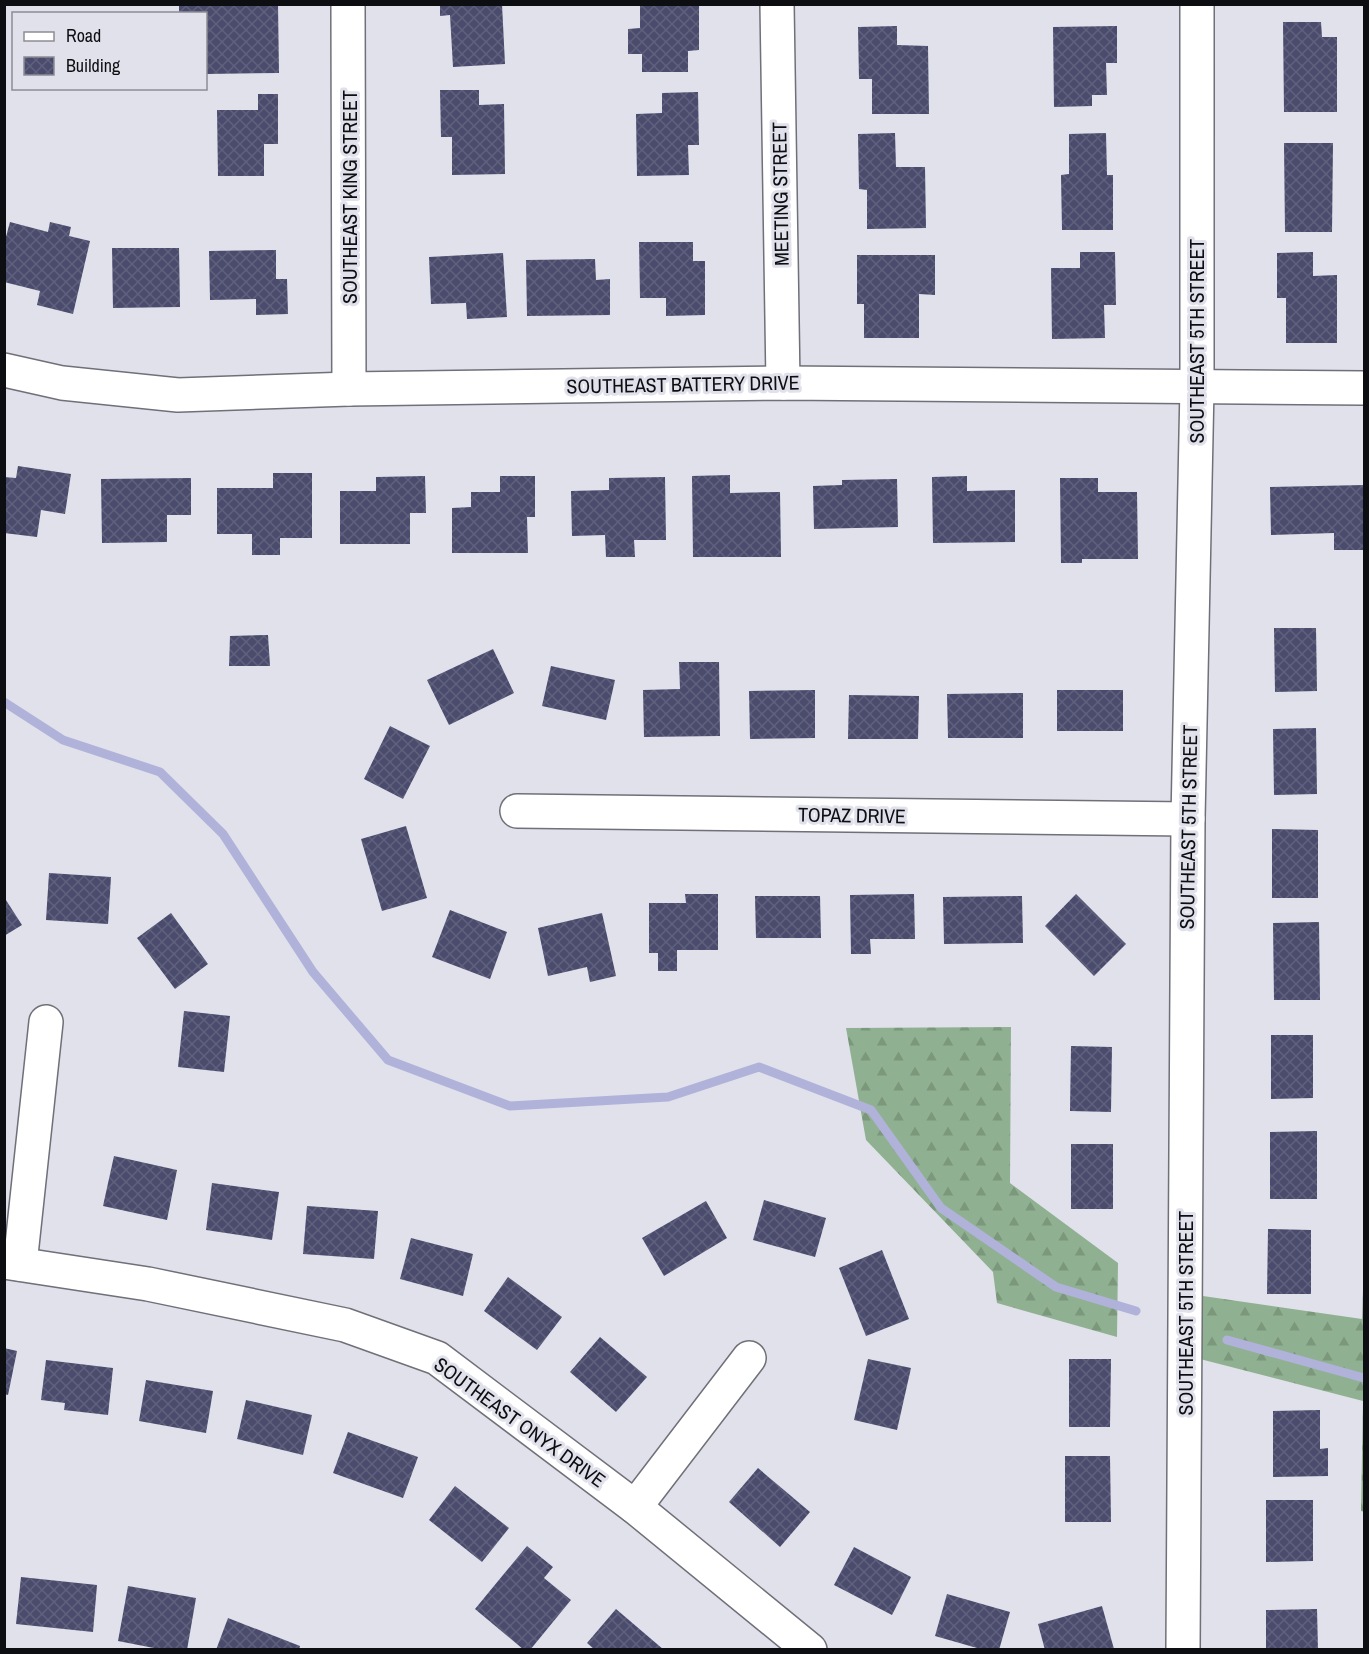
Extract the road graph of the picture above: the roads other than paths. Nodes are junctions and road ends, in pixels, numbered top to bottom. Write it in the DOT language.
graph roads {
  1 [pos="348,4"];
  2 [pos="777,4"];
  3 [pos="1197,4"];
  4 [pos="4,370"];
  5 [pos="783,382"];
  6 [pos="1197,387"];
  7 [pos="1365,388"];
  8 [pos="349,389"];
  9 [pos="517,811"];
  10 [pos="1188,819"];
  11 [pos="46,1022"];
  12 [pos="12,1263"];
  13 [pos="749,1358"];
  14 [pos="635,1507"];
  15 [pos="810,1650"];
  16 [pos="1183,1650"];
  1 -- 8 [label="street, SOUTHEAST KING STREET"];
  2 -- 5 [label="street, MEETING STREET"];
  3 -- 6 [label="street, SOUTHEAST 5TH STREET"];
  4 -- 8 [label="street, SOUTHEAST BATTERY DRIVE"];
  5 -- 6 [label="street, SOUTHEAST BATTERY DRIVE"];
  5 -- 8 [label="street, SOUTHEAST BATTERY DRIVE"];
  6 -- 7 [label="street, SOUTHEAST BATTERY DRIVE"];
  6 -- 10 [label="street, SOUTHEAST 5TH STREET"];
  9 -- 10 [label="street, TOPAZ DRIVE"];
  10 -- 16 [label="street, SOUTHEAST 5TH STREET"];
  11 -- 12 [label="street"];
  12 -- 14 [label="street, SOUTHEAST ONYX DRIVE"];
  13 -- 14 [label="street"];
  14 -- 15 [label="street, SOUTHEAST ONYX DRIVE"];
}
